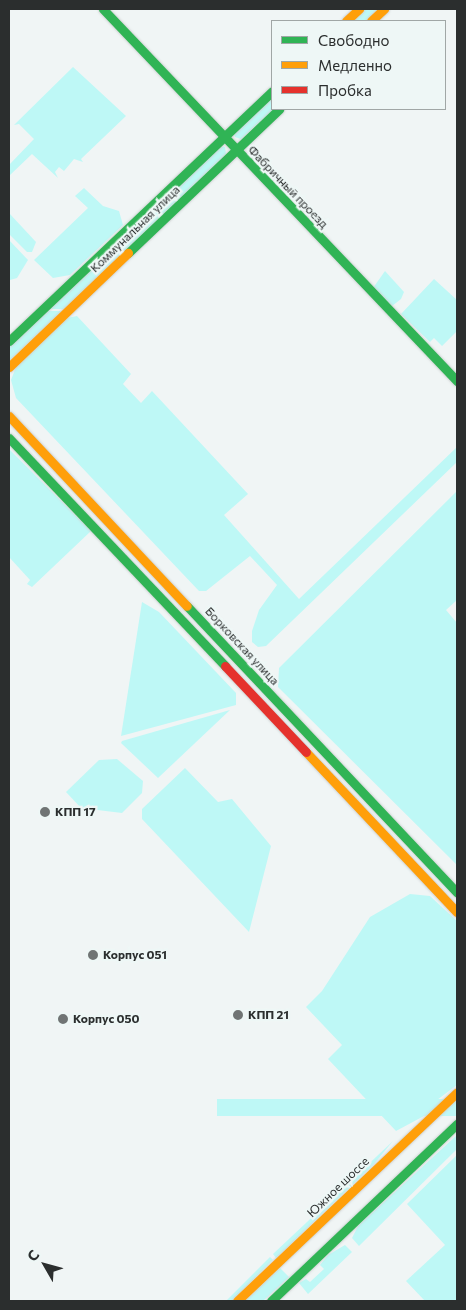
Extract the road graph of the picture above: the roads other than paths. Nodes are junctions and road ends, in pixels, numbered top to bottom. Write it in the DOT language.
graph roads {
  1 [pos="103,9"];
  2 [pos="359,9"];
  3 [pos="384,9"];
  4 [pos="347,20"];
  5 [pos="372,20"];
  6 [pos="271,92"];
  7 [pos="278,110"];
  8 [pos="224,137"];
  9 [pos="236,150"];
  10 [pos="9,341"];
  11 [pos="9,367"];
  12 [pos="457,381"];
  13 [pos="9,416"];
  14 [pos="9,438"];
  15 [pos="262,685"];
  16 [pos="251,694"];
  17 [pos="457,891"];
  18 [pos="457,912"];
  19 [pos="457,1092"];
  20 [pos="457,1124"];
  21 [pos="237,1301"];
  22 [pos="271,1301"];
  1 -- 8 [label="main road, Фабричный проезд"];
  2 -- 4 [label="main road"];
  3 -- 5 [label="main road"];
  6 -- 8 [label="main road, Коммунальная улица"];
  7 -- 9 [label="main road, Коммунальная улица"];
  8 -- 9 [label="main road, Фабричный проезд"];
  8 -- 10 [label="main road, Коммунальная улица"];
  9 -- 11 [label="main road, Коммунальная улица"];
  9 -- 12 [label="main road, Фабричный проезд"];
  13 -- 15 [label="main road, Борковская улица"];
  14 -- 16 [label="main road"];
  15 -- 16 [label="main road"];
  15 -- 17 [label="main road, Борковская улица"];
  16 -- 18 [label="main road"];
  19 -- 21 [label="main road, Южное шоссе"];
  20 -- 22 [label="main road"];
}
